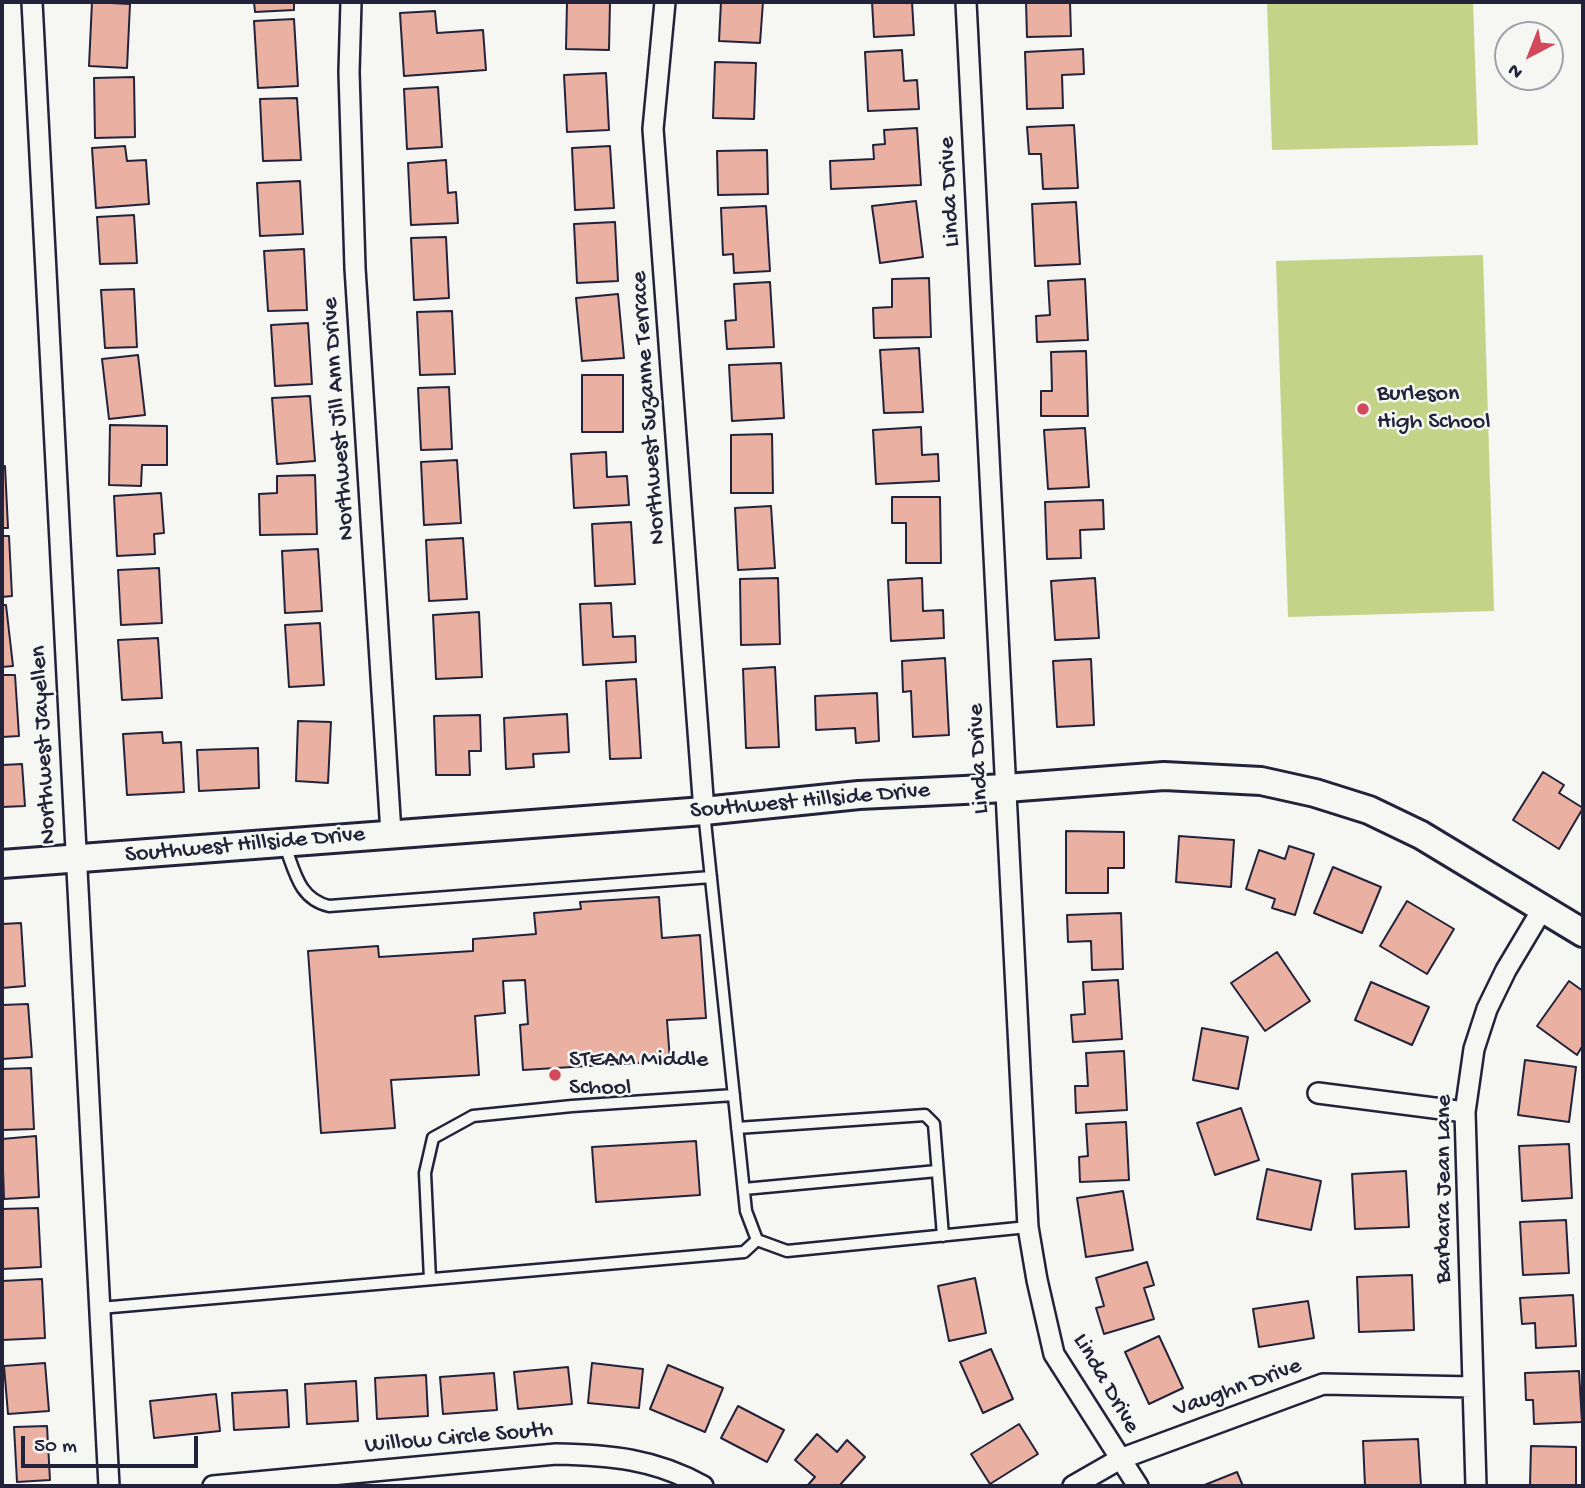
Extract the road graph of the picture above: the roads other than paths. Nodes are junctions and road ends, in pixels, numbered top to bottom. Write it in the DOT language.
graph roads {
  1 [pos="32,2"];
  2 [pos="351,2"];
  3 [pos="665,2"];
  4 [pos="966,2"];
  5 [pos="1006,788"];
  6 [pos="704,811"];
  7 [pos="391,833"];
  8 [pos="284,842"];
  9 [pos="75,860"];
  10 [pos="2,864"];
  11 [pos="711,877"];
  12 [pos="1543,908"];
  13 [pos="1583,933"];
  14 [pos="1318,1093"];
  15 [pos="734,1095"];
  16 [pos="1465,1112"];
  17 [pos="737,1128"];
  18 [pos="937,1171"];
  19 [pos="744,1189"];
  20 [pos="1028,1227"];
  21 [pos="943,1236"];
  22 [pos="757,1240"];
  23 [pos="430,1279"];
  24 [pos="100,1308"];
  25 [pos="1472,1387"];
  26 [pos="1120,1459"];
  27 [pos="109,1486"];
  28 [pos="214,1486"];
  29 [pos="703,1486"];
  30 [pos="1073,1486"];
  31 [pos="1138,1486"];
  32 [pos="1476,1486"];
  1 -- 9 [label="street, Northwest Jayellen"];
  2 -- 7 [label="street, Northwest Jill Ann Drive"];
  3 -- 6 [label="street, Northwest Suzanne Terrace"];
  4 -- 5 [label="street, Linda Drive"];
  5 -- 6 [label="street, Southwest Hillside Drive"];
  5 -- 12 [label="street, Southwest Hillside Drive"];
  5 -- 20 [label="street, Linda Drive"];
  6 -- 7 [label="street, Southwest Hillside Drive"];
  6 -- 11 [label="lane"];
  7 -- 8 [label="street, Southwest Hillside Drive"];
  8 -- 9 [label="street, Southwest Hillside Drive"];
  8 -- 11 [label="lane"];
  9 -- 10 [label="street, Southwest Hillside Drive"];
  9 -- 24 [label="street, Northwest Jayellen"];
  11 -- 15 [label="lane"];
  12 -- 13 [label="street, Southwest Hillside Drive"];
  12 -- 16 [label="street, Barbara Jean Lane"];
  14 -- 16 [label="street"];
  15 -- 17 [label="lane"];
  15 -- 23 [label="lane"];
  16 -- 25 [label="street, Barbara Jean Lane"];
  17 -- 18 [label="lane"];
  17 -- 19 [label="lane"];
  18 -- 19 [label="lane"];
  18 -- 21 [label="lane"];
  19 -- 22 [label="lane"];
  20 -- 21 [label="lane"];
  20 -- 26 [label="street, Linda Drive"];
  21 -- 22 [label="lane"];
  22 -- 23 [label="lane"];
  23 -- 24 [label="lane"];
  24 -- 27 [label="street, Northwest Jayellen"];
  25 -- 26 [label="street, Vaughn Drive"];
  25 -- 32 [label="street, Barbara Jean Lane"];
  26 -- 30 [label="street, Vaughn Drive"];
  26 -- 31 [label="street, Linda Drive"];
  28 -- 29 [label="street, Willow Circle South"];
}
